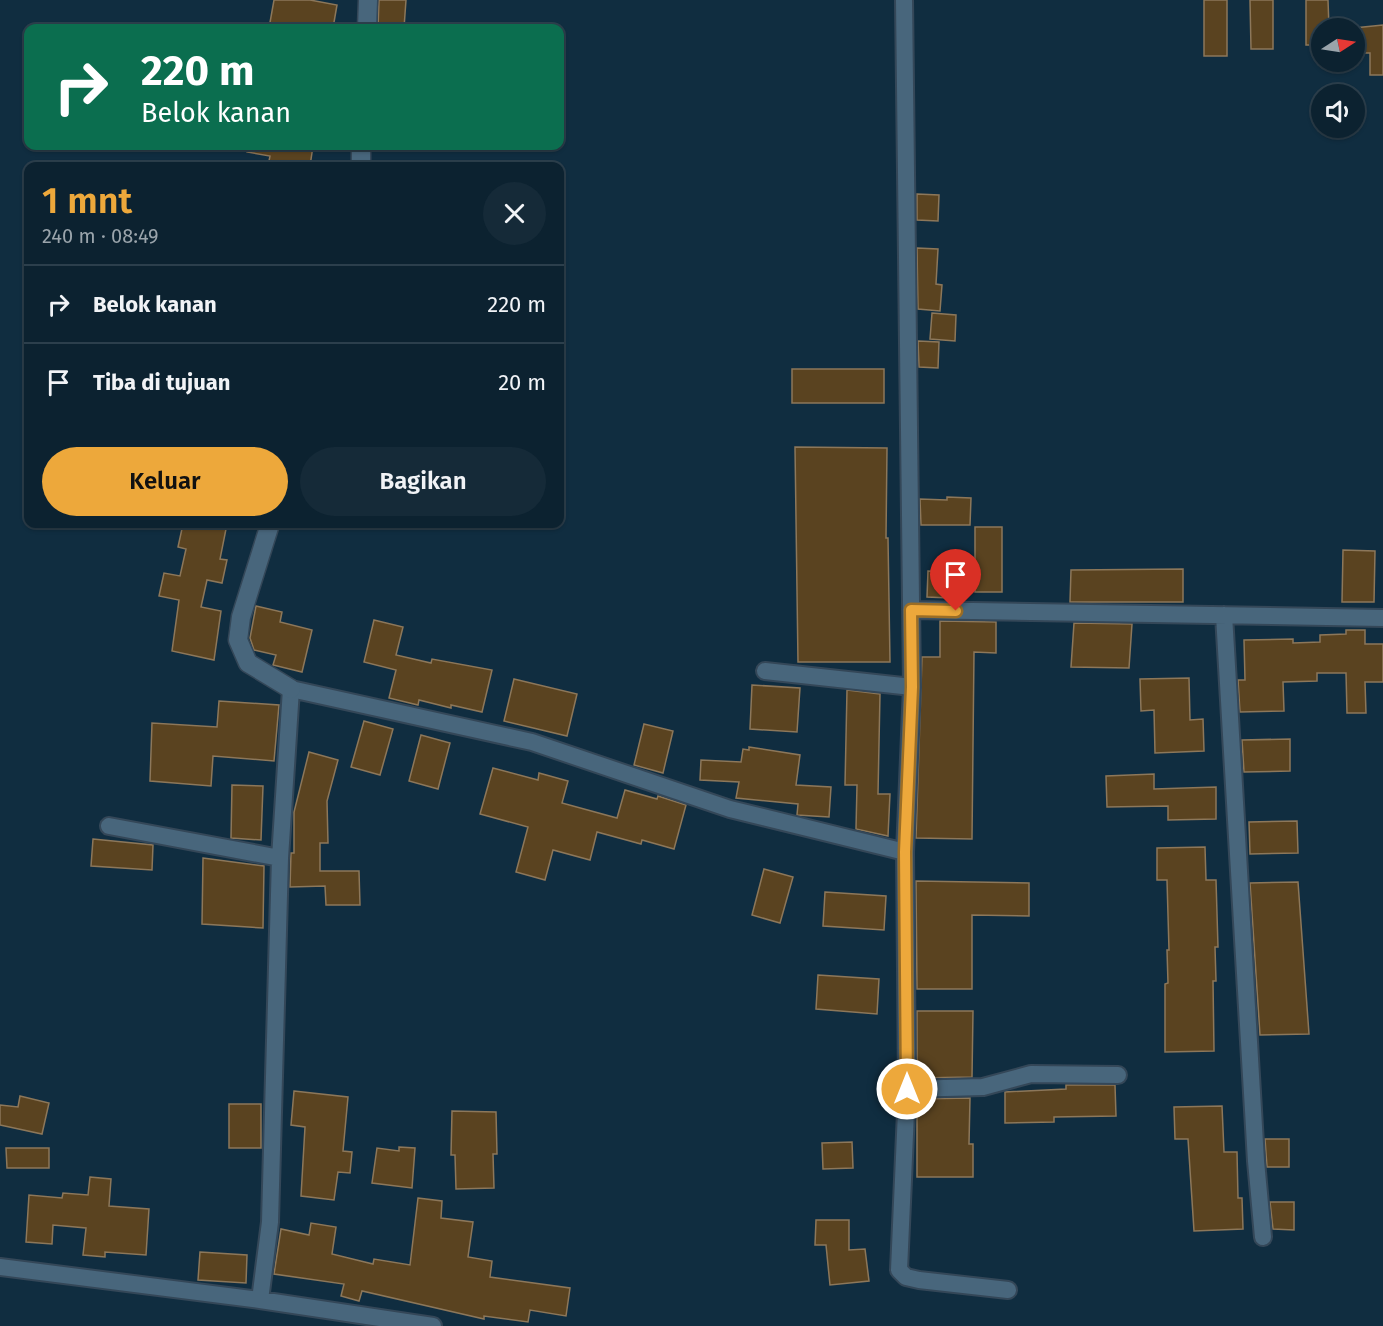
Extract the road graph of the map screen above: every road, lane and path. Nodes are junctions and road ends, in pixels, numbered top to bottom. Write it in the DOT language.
graph roads {
  1 [pos="368,0"];
  2 [pos="904,0"];
  3 [pos="367,24"];
  4 [pos="269,528"];
  5 [pos="911,610"];
  6 [pos="1224,615"];
  7 [pos="1383,618"];
  8 [pos="765,671"];
  9 [pos="912,687"];
  10 [pos="291,689"];
  11 [pos="109,826"];
  12 [pos="905,852"];
  13 [pos="280,858"];
  14 [pos="1118,1075"];
  15 [pos="907,1089"];
  16 [pos="1263,1237"];
  17 [pos="0,1267"];
  18 [pos="1008,1290"];
  19 [pos="260,1300"];
  20 [pos="433,1326"];
  1 -- 3 [label="street"];
  2 -- 5 [label="street"];
  4 -- 10 [label="street"];
  5 -- 6 [label="street"];
  5 -- 9 [label="street"];
  6 -- 7 [label="street"];
  6 -- 16 [label="street"];
  8 -- 9 [label="street"];
  9 -- 12 [label="street"];
  10 -- 12 [label="street"];
  10 -- 13 [label="street"];
  11 -- 13 [label="street"];
  12 -- 15 [label="street"];
  13 -- 19 [label="street"];
  14 -- 15 [label="street"];
  15 -- 18 [label="street"];
  17 -- 19 [label="street"];
  19 -- 20 [label="street"];
}
